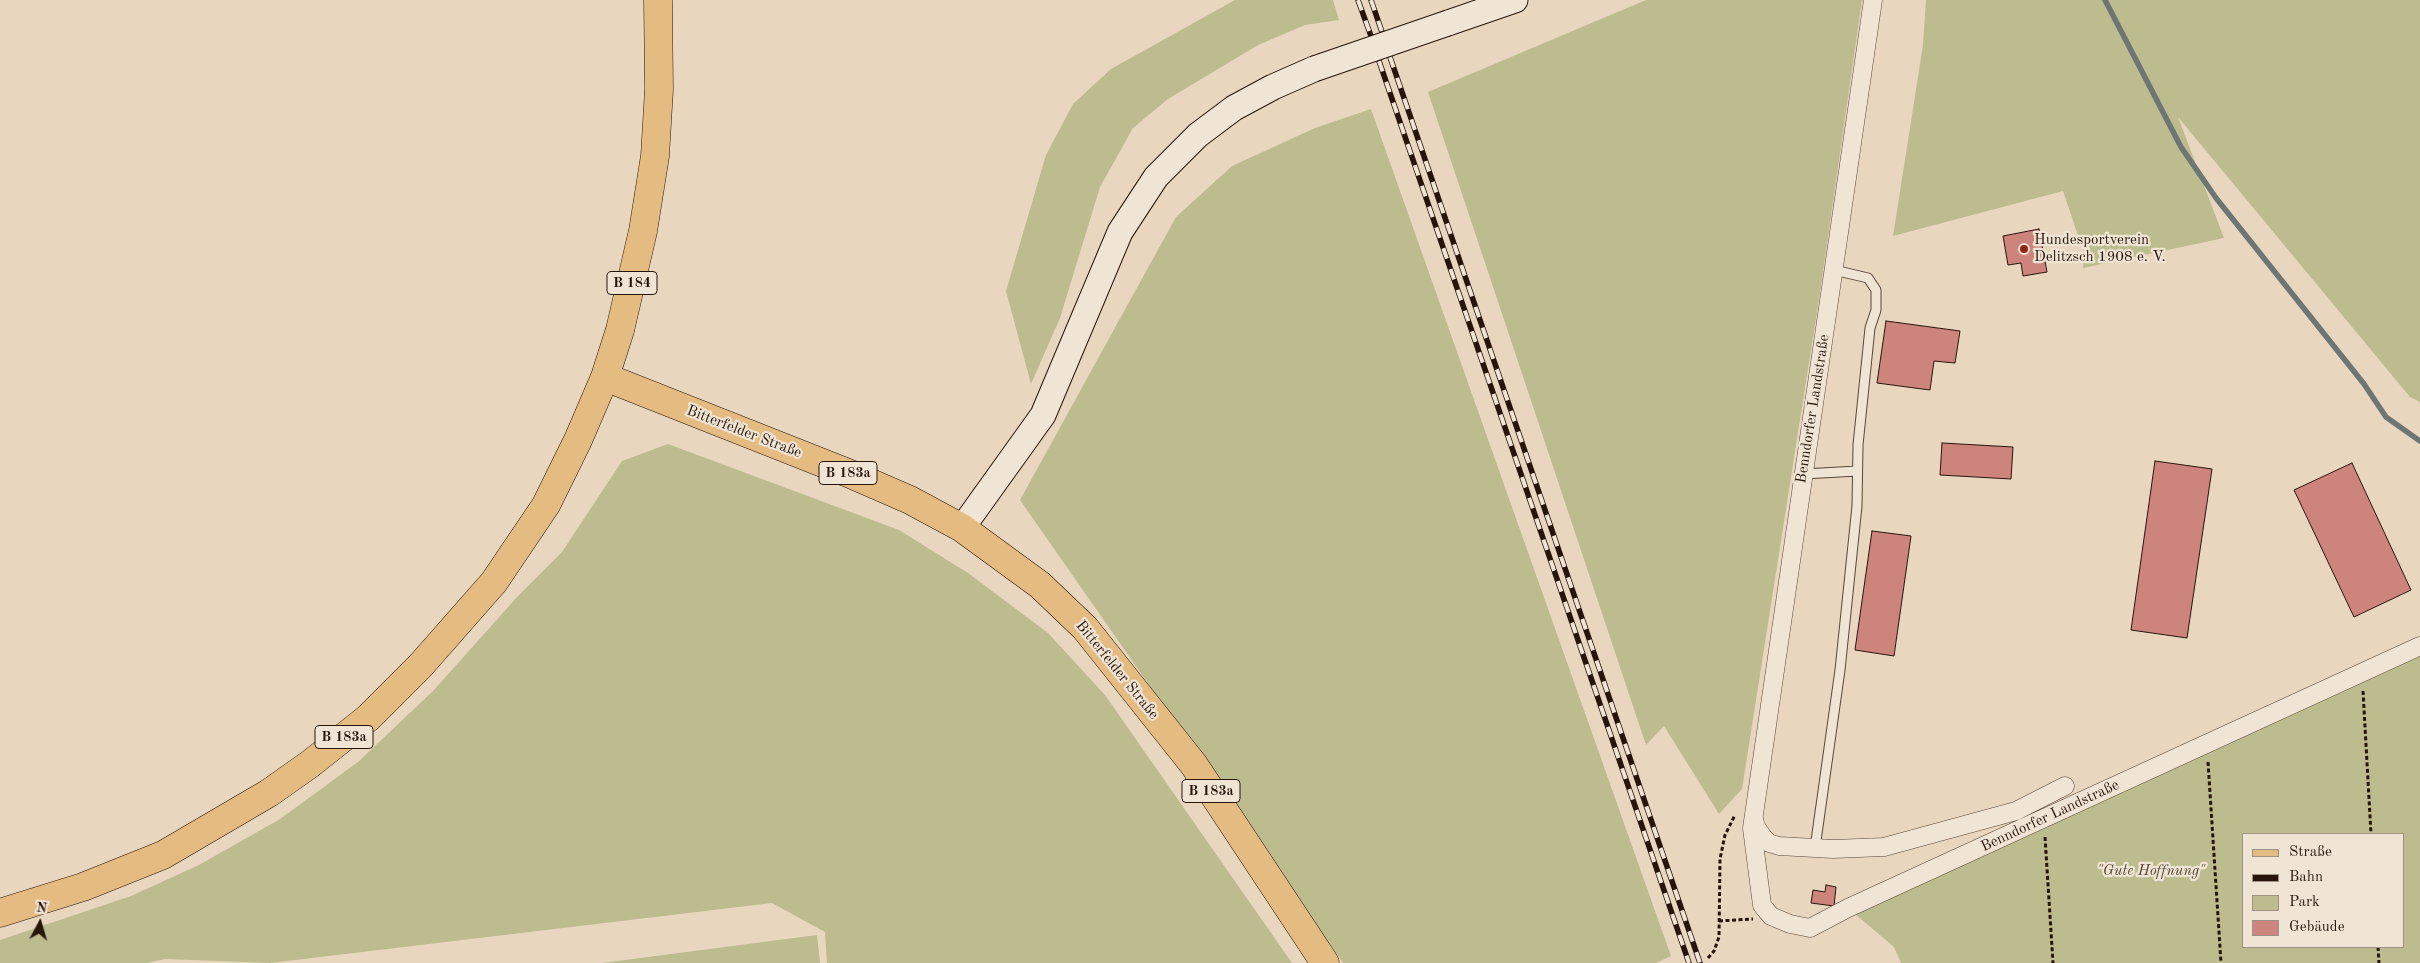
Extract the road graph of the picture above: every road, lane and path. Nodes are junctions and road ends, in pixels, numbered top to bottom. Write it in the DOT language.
graph roads {
  1 [pos="658,0"];
  2 [pos="1515,0"];
  3 [pos="1873,0"];
  4 [pos="1834,270"];
  5 [pos="605,376"];
  6 [pos="1857,471"];
  7 [pos="1804,474"];
  8 [pos="962,528"];
  9 [pos="2420,646"];
  10 [pos="2362,673"];
  11 [pos="2207,744"];
  12 [pos="2065,786"];
  13 [pos="1756,795"];
  14 [pos="1754,818"];
  15 [pos="2044,819"];
  16 [pos="2371,833"];
  17 [pos="1815,848"];
  18 [pos="0,913"];
  19 [pos="1751,921"];
  20 [pos="1719,922"];
  21 [pos="2378,948"];
  22 [pos="1708,958"];
  23 [pos="1325,963"];
  24 [pos="2053,963"];
  25 [pos="2221,963"];
  26 [pos="2379,963"];
  1 -- 5 [label="main road, B 184"];
  2 -- 8 [label="main road, bridge"];
  3 -- 4 [label="street, Benndorfer Landstraße"];
  4 -- 6 [label="lane"];
  4 -- 7 [label="street, Benndorfer Landstraße"];
  5 -- 8 [label="main road, Bitterfelder Straße / B 183a"];
  5 -- 18 [label="main road, B 183a"];
  6 -- 7 [label="lane"];
  6 -- 17 [label="lane"];
  7 -- 13 [label="street, Benndorfer Landstraße"];
  8 -- 23 [label="main road, Bitterfelder Straße / B 183a"];
  9 -- 10 [label="street, Benndorfer Landstraße"];
  10 -- 11 [label="street, Benndorfer Landstraße"];
  10 -- 16 [label="path"];
  11 -- 15 [label="street, Benndorfer Landstraße"];
  11 -- 25 [label="path"];
  12 -- 17 [label="street, Benndorfer Landstraße"];
  13 -- 14 [label="street, Benndorfer Landstraße"];
  13 -- 20 [label="path"];
  14 -- 15 [label="street, Benndorfer Landstraße"];
  14 -- 17 [label="street, Benndorfer Landstraße"];
  15 -- 24 [label="path"];
  19 -- 20 [label="path"];
  20 -- 22 [label="path"];
  21 -- 26 [label="path"];
}
